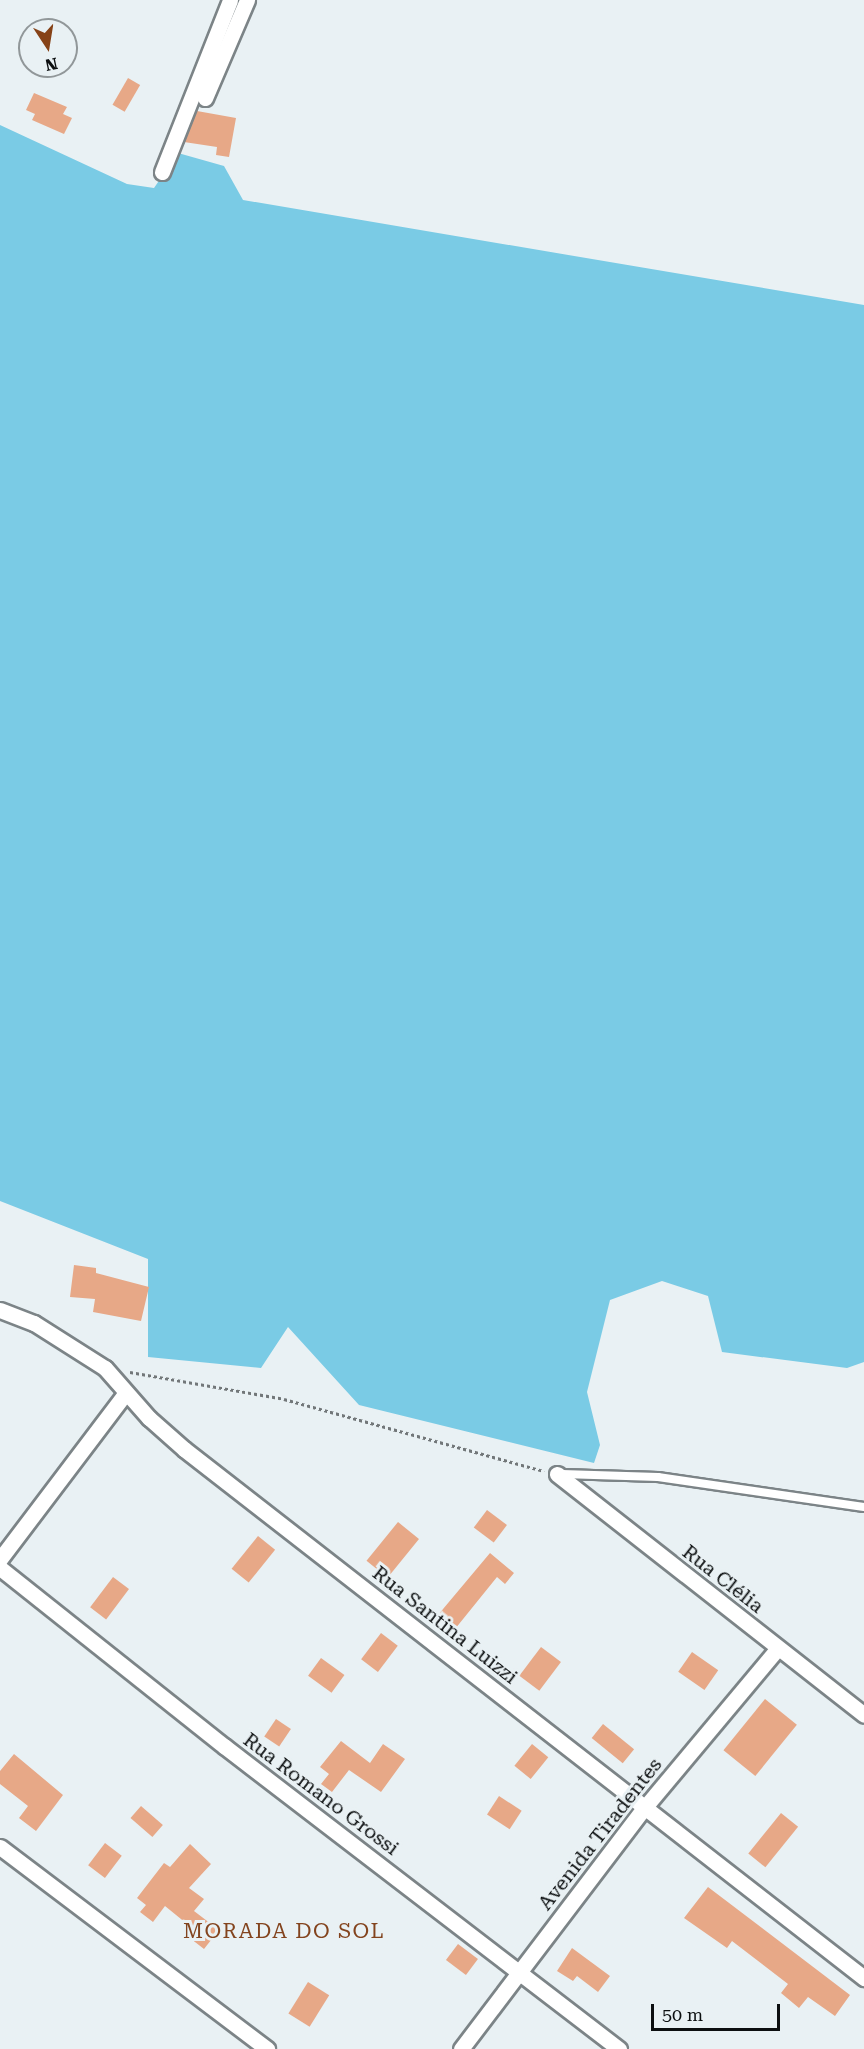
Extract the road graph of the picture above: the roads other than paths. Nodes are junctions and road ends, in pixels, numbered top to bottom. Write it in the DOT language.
graph roads {
  1 [pos="230,0"];
  2 [pos="247,0"];
  3 [pos="205,98"];
  4 [pos="162,172"];
  5 [pos="0,1310"];
  6 [pos="125,1394"];
  7 [pos="557,1474"];
  8 [pos="864,1507"];
  9 [pos="0,1559"];
  10 [pos="0,1568"];
  11 [pos="778,1648"];
  12 [pos="864,1715"];
  13 [pos="645,1807"];
  14 [pos="0,1847"];
  15 [pos="520,1971"];
  16 [pos="864,1978"];
  17 [pos="267,2049"];
  18 [pos="461,2049"];
  19 [pos="620,2049"];
  1 -- 4 [label="street"];
  2 -- 3 [label="street"];
  5 -- 6 [label="street, Rua Santina Luizzi"];
  6 -- 9 [label="street"];
  6 -- 13 [label="street, Rua Santina Luizzi"];
  7 -- 8 [label="lane"];
  7 -- 11 [label="street, Rua Clélia"];
  10 -- 15 [label="street, Rua Romano Grossi"];
  11 -- 12 [label="street, Rua Clélia"];
  11 -- 13 [label="street, Avenida Tiradentes"];
  13 -- 15 [label="street, Avenida Tiradentes"];
  13 -- 16 [label="street, Rua Santina Luizzi"];
  14 -- 17 [label="street"];
  15 -- 18 [label="street, Avenida Tiradentes"];
  15 -- 19 [label="street, Rua Romano Grossi"];
}
